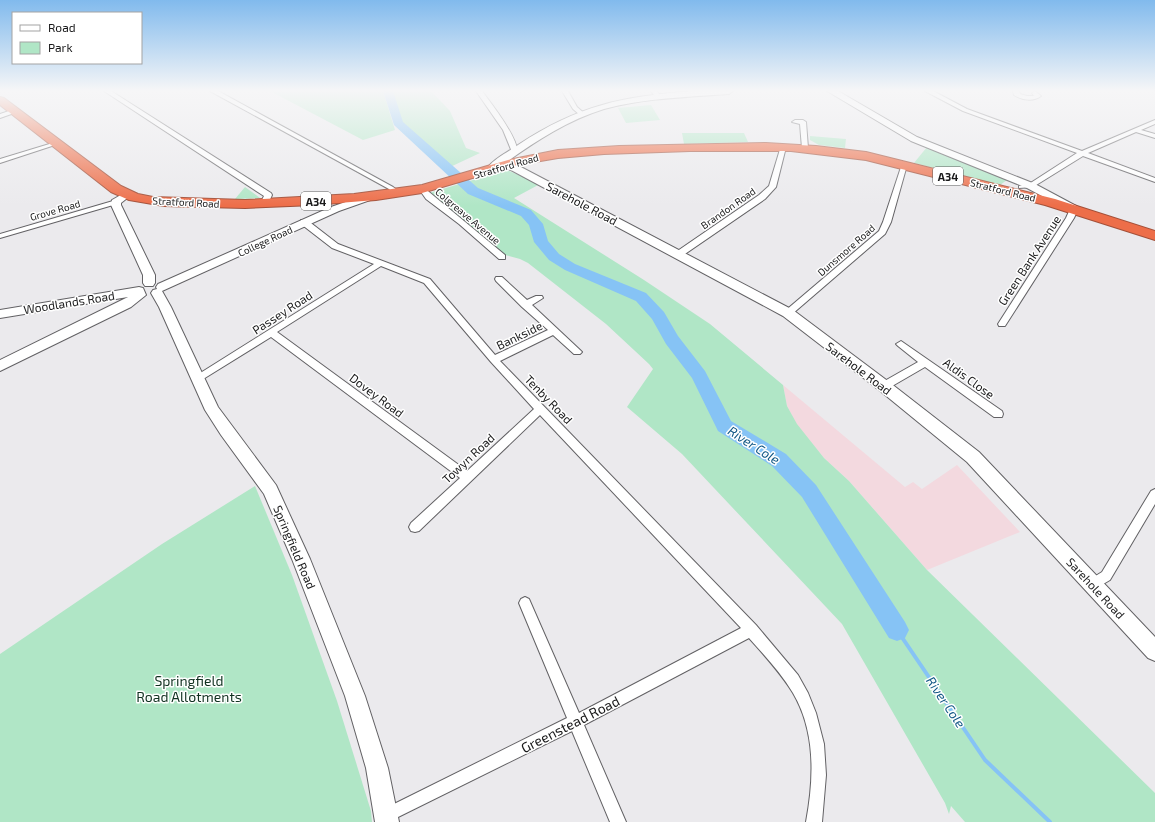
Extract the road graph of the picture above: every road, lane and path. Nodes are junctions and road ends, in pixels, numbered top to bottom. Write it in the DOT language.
graph roads {
  1 [pos="40,129"];
  2 [pos="167,129"];
  3 [pos="284,129"];
  4 [pos="504,129"];
  5 [pos="553,129"];
  6 [pos="804,129"];
  7 [pos="896,129"];
  8 [pos="1018,129"];
  9 [pos="1134,130"];
  10 [pos="541,136"];
  11 [pos="1155,136"];
  12 [pos="58,143"];
  13 [pos="514,147"];
  14 [pos="783,147"];
  15 [pos="805,148"];
  16 [pos="1082,153"];
  17 [pos="532,158"];
  18 [pos="0,161"];
  19 [pos="904,165"];
  20 [pos="504,166"];
  21 [pos="486,172"];
  22 [pos="1155,180"];
  23 [pos="423,189"];
  24 [pos="1026,190"];
  25 [pos="397,193"];
  26 [pos="369,197"];
  27 [pos="121,199"];
  28 [pos="264,204"];
  29 [pos="1074,209"];
  30 [pos="304,222"];
  31 [pos="0,236"];
  32 [pos="1155,236"];
  33 [pos="679,254"];
  34 [pos="502,257"];
  35 [pos="380,263"];
  36 [pos="499,279"];
  37 [pos="149,290"];
  38 [pos="539,298"];
  39 [pos="525,305"];
  40 [pos="788,313"];
  41 [pos="0,314"];
  42 [pos="1002,324"];
  43 [pos="554,331"];
  44 [pos="272,333"];
  45 [pos="901,344"];
  46 [pos="577,352"];
  47 [pos="494,360"];
  48 [pos="925,362"];
  49 [pos="0,366"];
  50 [pos="197,380"];
  51 [pos="884,386"];
  52 [pos="540,409"];
  53 [pos="998,414"];
  54 [pos="467,477"];
  55 [pos="1155,494"];
  56 [pos="415,527"];
  57 [pos="1093,584"];
  58 [pos="525,603"];
  59 [pos="751,630"];
  60 [pos="1155,651"];
  61 [pos="576,722"];
  62 [pos="387,818"];
  63 [pos="618,822"];
  64 [pos="814,822"];
  1 -- 12 [label="highway, Stratford Road / A34"];
  2 -- 28 [label="street"];
  3 -- 25 [label="street"];
  4 -- 13 [label="street"];
  5 -- 10 [label="street"];
  6 -- 15 [label="street"];
  7 -- 24 [label="street"];
  8 -- 16 [label="street"];
  9 -- 11 [label="street"];
  9 -- 16 [label="street"];
  10 -- 13 [label="street"];
  10 -- 17 [label="street"];
  12 -- 18 [label="street"];
  12 -- 27 [label="highway, Stratford Road / A34"];
  13 -- 21 [label="street"];
  14 -- 15 [label="highway, Stratford Road / A34"];
  14 -- 17 [label="highway, Stratford Road / A34"];
  14 -- 33 [label="street, Brandon Road"];
  15 -- 19 [label="highway, Stratford Road / A34"];
  16 -- 22 [label="street"];
  16 -- 24 [label="street"];
  17 -- 20 [label="highway, Stratford Road / A34"];
  19 -- 24 [label="highway, Stratford Road / A34"];
  19 -- 40 [label="street, Dunsmore Road"];
  20 -- 21 [label="highway, Stratford Road / A34"];
  20 -- 33 [label="street, Sarehole Road"];
  21 -- 23 [label="highway, Stratford Road / A34"];
  23 -- 25 [label="highway, Stratford Road / A34"];
  23 -- 34 [label="street, Colgreave Avenue"];
  24 -- 29 [label="highway, Stratford Road / A34"];
  25 -- 26 [label="highway, Stratford Road / A34"];
  26 -- 28 [label="highway, Stratford Road / A34"];
  26 -- 30 [label="street, College Road"];
  27 -- 28 [label="highway, Stratford Road / A34"];
  27 -- 31 [label="street, Grove Road"];
  27 -- 37 [label="street, Springfield Road"];
  29 -- 32 [label="highway, Stratford Road / A34"];
  29 -- 42 [label="street, Green Bank Avenue"];
  30 -- 35 [label="street, Tenby Road"];
  30 -- 37 [label="street, College Road"];
  33 -- 40 [label="street, Sarehole Road"];
  35 -- 44 [label="street, Passey Road"];
  35 -- 47 [label="street, Tenby Road"];
  36 -- 39 [label="street, Bankside"];
  37 -- 41 [label="street, Woodlands Road"];
  37 -- 49 [label="street, College Road"];
  37 -- 50 [label="street, Springfield Road"];
  38 -- 39 [label="street, Bankside"];
  39 -- 43 [label="street, Bankside"];
  40 -- 51 [label="street, Sarehole Road"];
  43 -- 46 [label="street, Bankside"];
  43 -- 47 [label="street, Bankside"];
  44 -- 50 [label="street, Passey Road"];
  44 -- 54 [label="street, Dovey Road"];
  45 -- 48 [label="street, Aldis Close"];
  47 -- 52 [label="street, Tenby Road"];
  48 -- 51 [label="street, Aldis Close"];
  48 -- 53 [label="street, Aldis Close"];
  50 -- 62 [label="street, Springfield Road"];
  51 -- 57 [label="street, Sarehole Road"];
  52 -- 54 [label="street, Towyn Road"];
  52 -- 59 [label="street, Tenby Road"];
  54 -- 56 [label="street, Towyn Road"];
  55 -- 57 [label="street"];
  57 -- 60 [label="street, Sarehole Road"];
  58 -- 61 [label="street"];
  59 -- 61 [label="street, Greenstead Road"];
  59 -- 64 [label="street, Tenby Road"];
  61 -- 62 [label="street, Greenstead Road"];
  61 -- 63 [label="street"];
}
